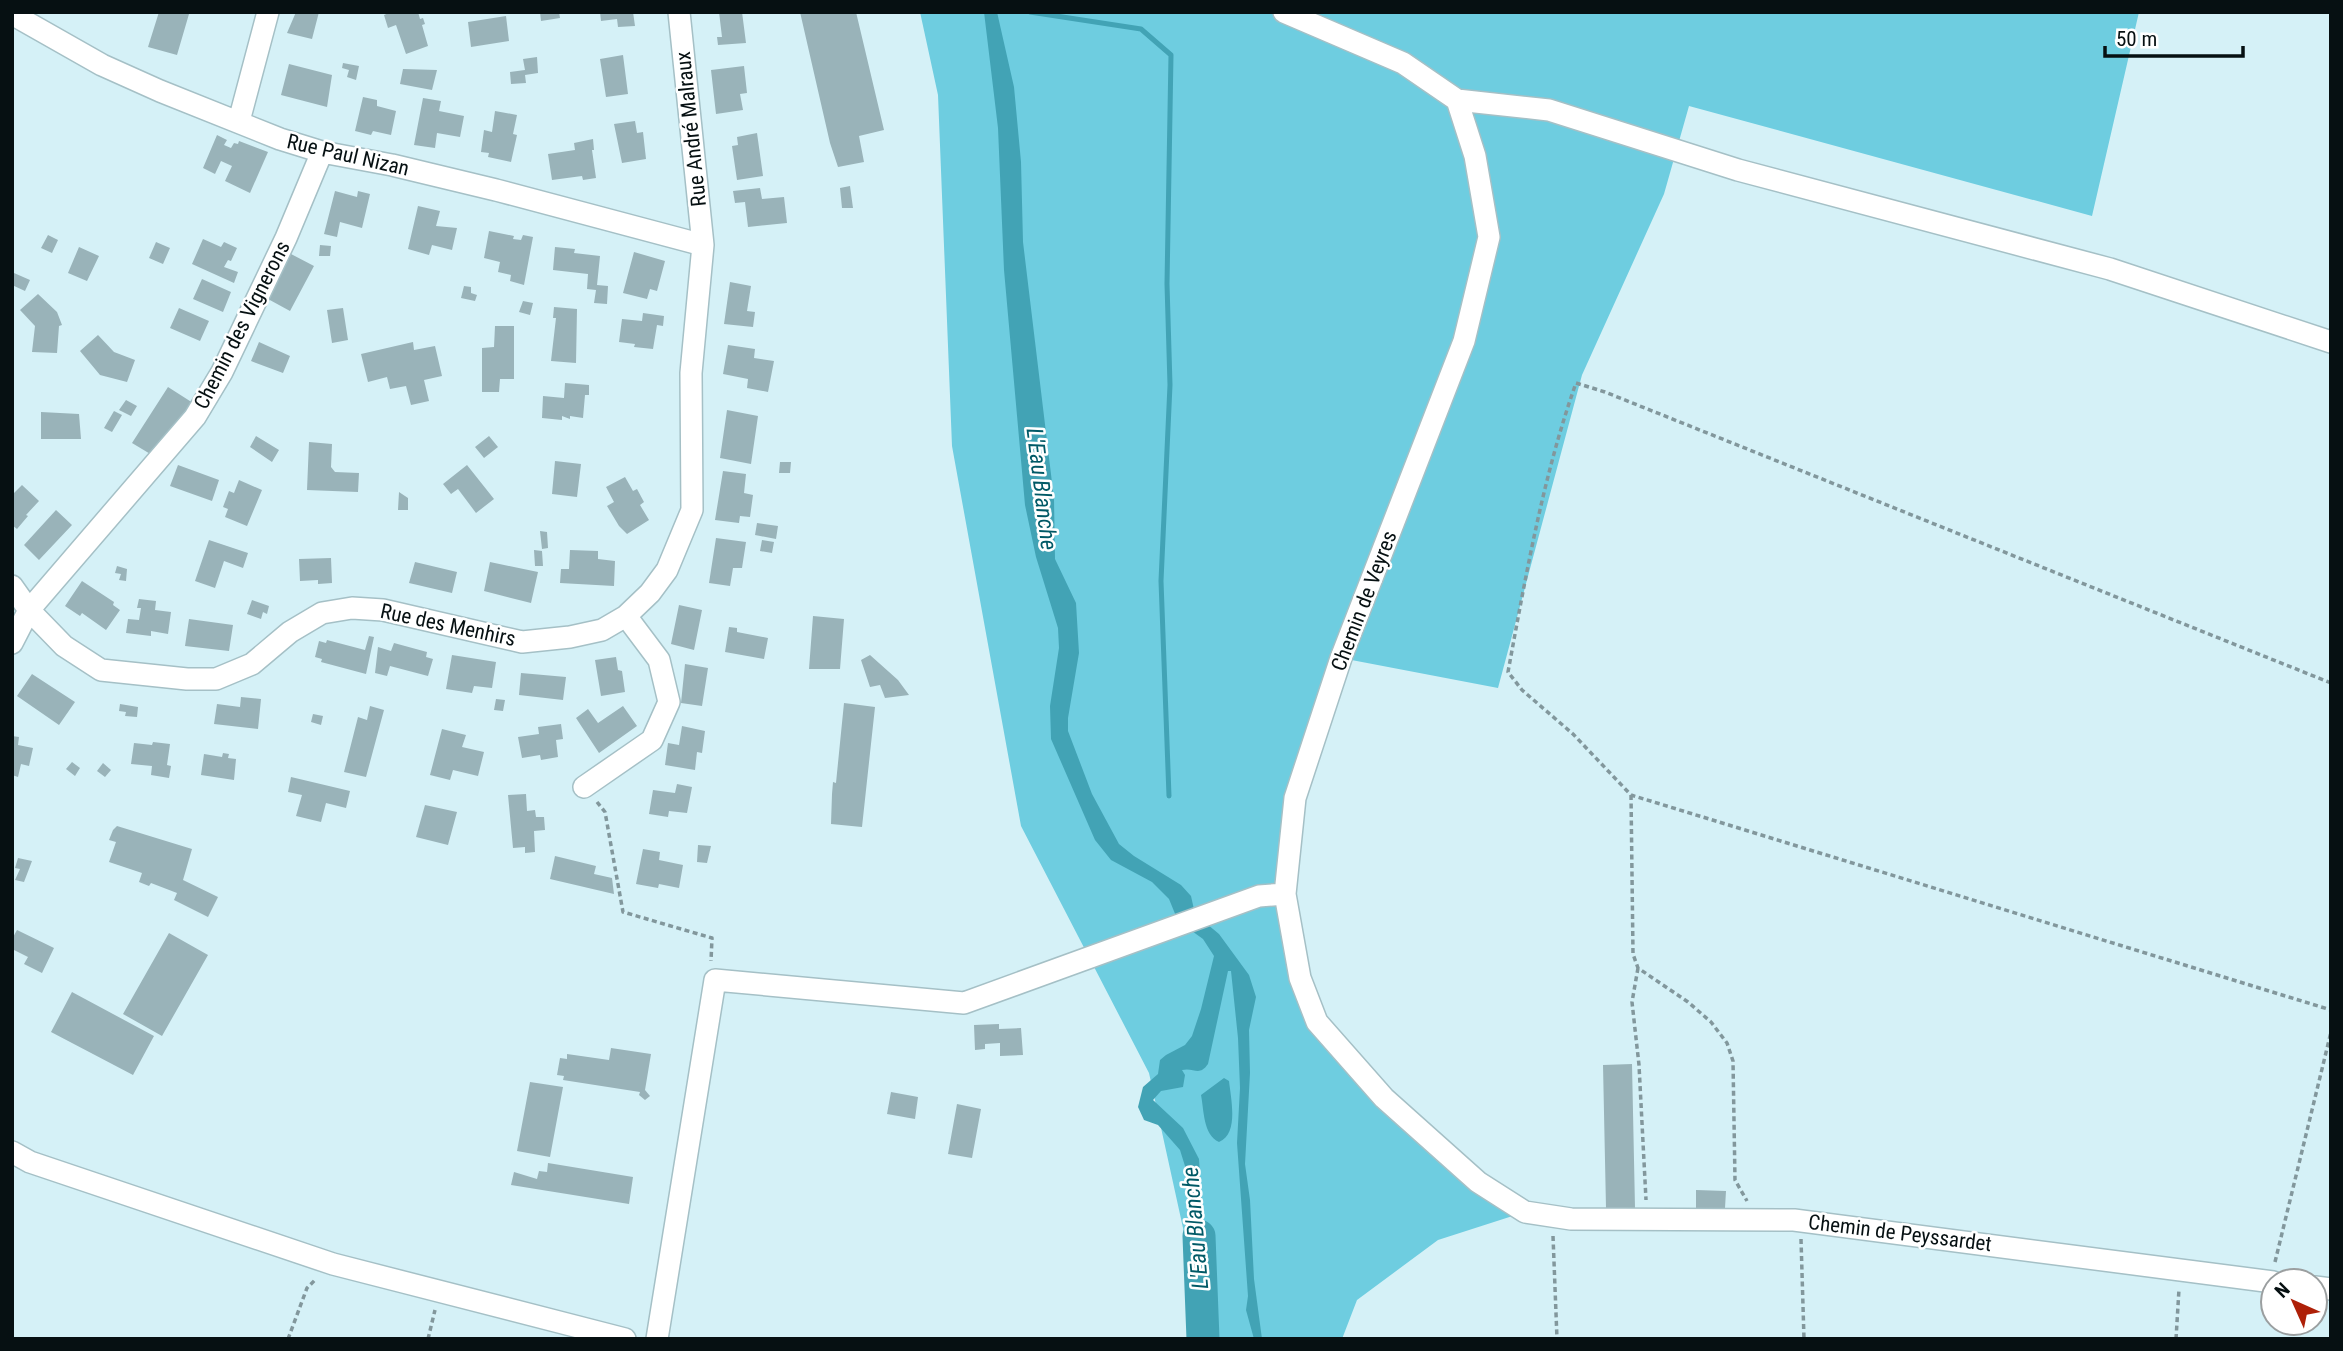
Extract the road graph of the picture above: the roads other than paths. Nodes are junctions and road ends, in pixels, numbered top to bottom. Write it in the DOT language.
graph roads {
  1 [pos="268,12"];
  2 [pos="679,12"];
  3 [pos="1284,12"];
  4 [pos="12,14"];
  5 [pos="1457,100"];
  6 [pos="239,121"];
  7 [pos="323,152"];
  8 [pos="703,245"];
  9 [pos="2331,342"];
  10 [pos="12,586"];
  11 [pos="29,610"];
  12 [pos="626,616"];
  13 [pos="12,643"];
  14 [pos="584,787"];
  15 [pos="1285,894"];
  16 [pos="21,1157"];
  17 [pos="1525,1212"];
  18 [pos="2259,1279"];
  19 [pos="625,1339"];
  20 [pos="657,1339"];
  1 -- 6 [label="street"];
  2 -- 8 [label="street, Rue André Malraux"];
  3 -- 5 [label="street"];
  4 -- 6 [label="street, Rue Paul Nizan"];
  5 -- 9 [label="street"];
  5 -- 15 [label="street, Chemin de Veyres"];
  6 -- 7 [label="street, Rue Paul Nizan"];
  7 -- 8 [label="street, Rue Paul Nizan"];
  7 -- 11 [label="street, Chemin des Vignerons"];
  8 -- 12 [label="street, Rue des Menhirs"];
  10 -- 11 [label="street, Rue des Menhirs"];
  11 -- 12 [label="street, Rue des Menhirs"];
  11 -- 13 [label="street, Chemin des Vignerons"];
  12 -- 14 [label="street"];
  15 -- 17 [label="street, Chemin de Veyres"];
  15 -- 20 [label="street"];
  16 -- 19 [label="street"];
  17 -- 18 [label="street, Chemin de Peyssardet"];
}
